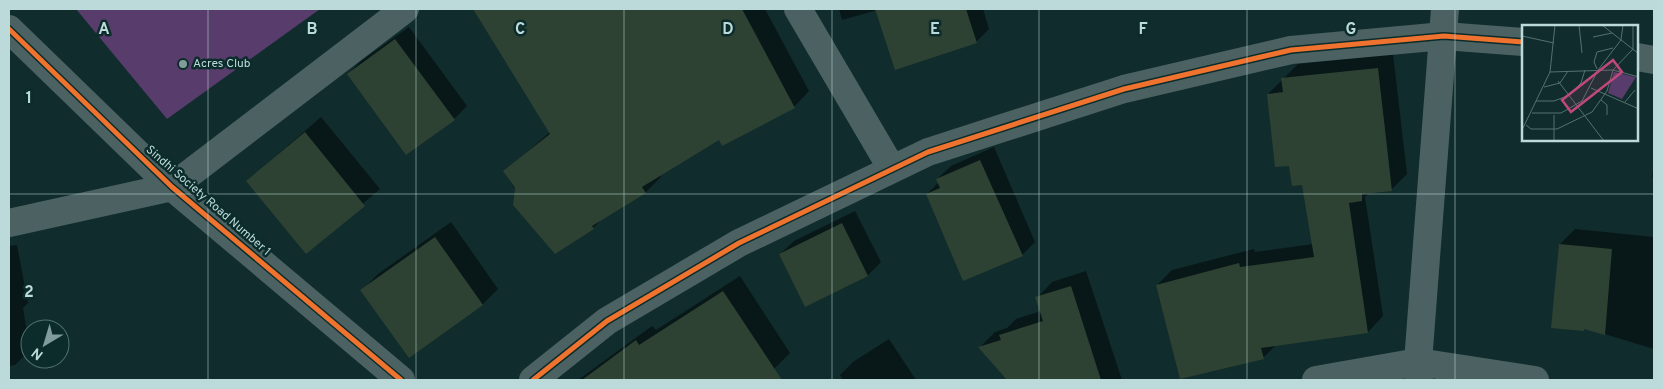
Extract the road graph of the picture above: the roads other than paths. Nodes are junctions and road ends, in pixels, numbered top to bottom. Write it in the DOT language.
graph roads {
  1 [pos="406,9"];
  2 [pos="798,9"];
  3 [pos="1445,9"];
  4 [pos="9,29"];
  5 [pos="1444,36"];
  6 [pos="1522,42"];
  7 [pos="1638,57"];
  8 [pos="1654,60"];
  9 [pos="892,169"];
  10 [pos="172,187"];
  11 [pos="9,223"];
  12 [pos="1419,371"];
  13 [pos="401,380"];
  14 [pos="534,380"];
  15 [pos="1316,380"];
  16 [pos="1535,380"];
  1 -- 10 [label="street"];
  2 -- 9 [label="street"];
  3 -- 5 [label="street"];
  4 -- 10 [label="street, Sindhi Society Road Number 1"];
  5 -- 6 [label="street"];
  5 -- 9 [label="street"];
  5 -- 12 [label="street"];
  7 -- 8 [label="street"];
  9 -- 14 [label="street"];
  10 -- 11 [label="street"];
  10 -- 13 [label="street, Sindhi Society Road Number 1"];
  12 -- 15 [label="street"];
  12 -- 16 [label="street"];
}
